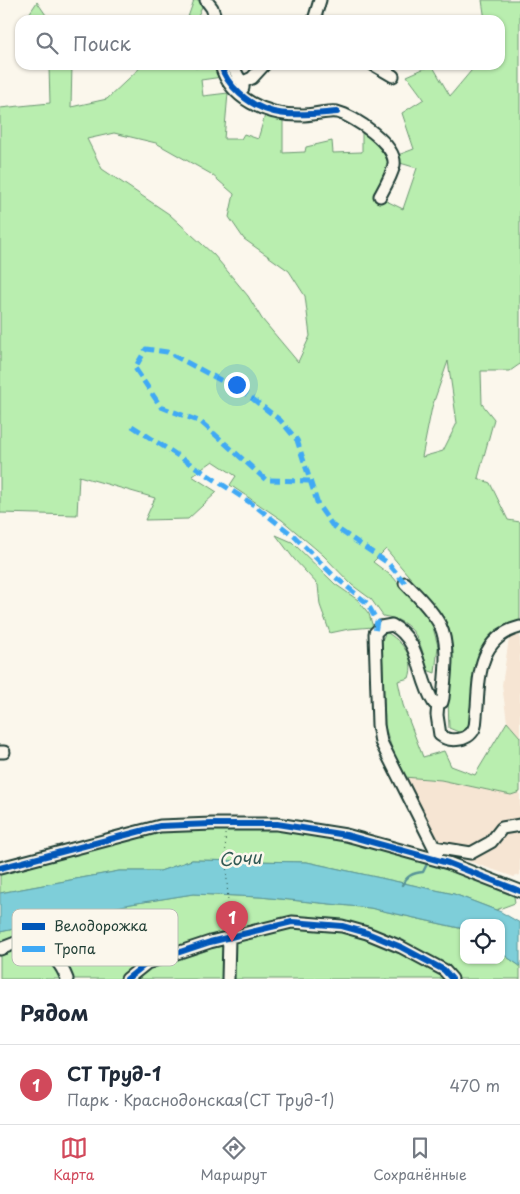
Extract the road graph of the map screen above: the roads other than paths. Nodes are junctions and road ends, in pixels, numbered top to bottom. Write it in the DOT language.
graph roads {
  1 [pos="206,0"];
  2 [pos="320,0"];
  3 [pos="214,15"];
  4 [pos="316,15"];
  5 [pos="222,70"];
  6 [pos="234,70"];
  7 [pos="259,70"];
  8 [pos="383,70"];
  9 [pos="393,76"];
  10 [pos="241,88"];
  11 [pos="380,196"];
  12 [pos="405,583"];
  13 [pos="520,627"];
  14 [pos="438,703"];
  15 [pos="520,825"];
  16 [pos="434,846"];
  17 [pos="438,860"];
  18 [pos="0,868"];
  19 [pos="520,891"];
  20 [pos="230,938"];
  21 [pos="12,944"];
  22 [pos="0,949"];
  23 [pos="178,953"];
  24 [pos="61,966"];
  25 [pos="143,966"];
  26 [pos="67,979"];
  27 [pos="127,979"];
  28 [pos="228,979"];
  29 [pos="452,979"];
  1 -- 3 [label="street"];
  2 -- 4 [label="street"];
  5 -- 10 [label="street"];
  6 -- 10 [label="street"];
  7 -- 10 [label="street"];
  8 -- 9 [label="street"];
  10 -- 11 [label="street"];
  12 -- 14 [label="street"];
  13 -- 14 [label="street"];
  14 -- 16 [label="street"];
  15 -- 16 [label="street"];
  16 -- 17 [label="street"];
  17 -- 18 [label="street"];
  17 -- 19 [label="street"];
  20 -- 23 [label="street"];
  20 -- 28 [label="street"];
  20 -- 29 [label="street"];
  21 -- 22 [label="street"];
  24 -- 26 [label="street"];
  25 -- 27 [label="street"];
}
